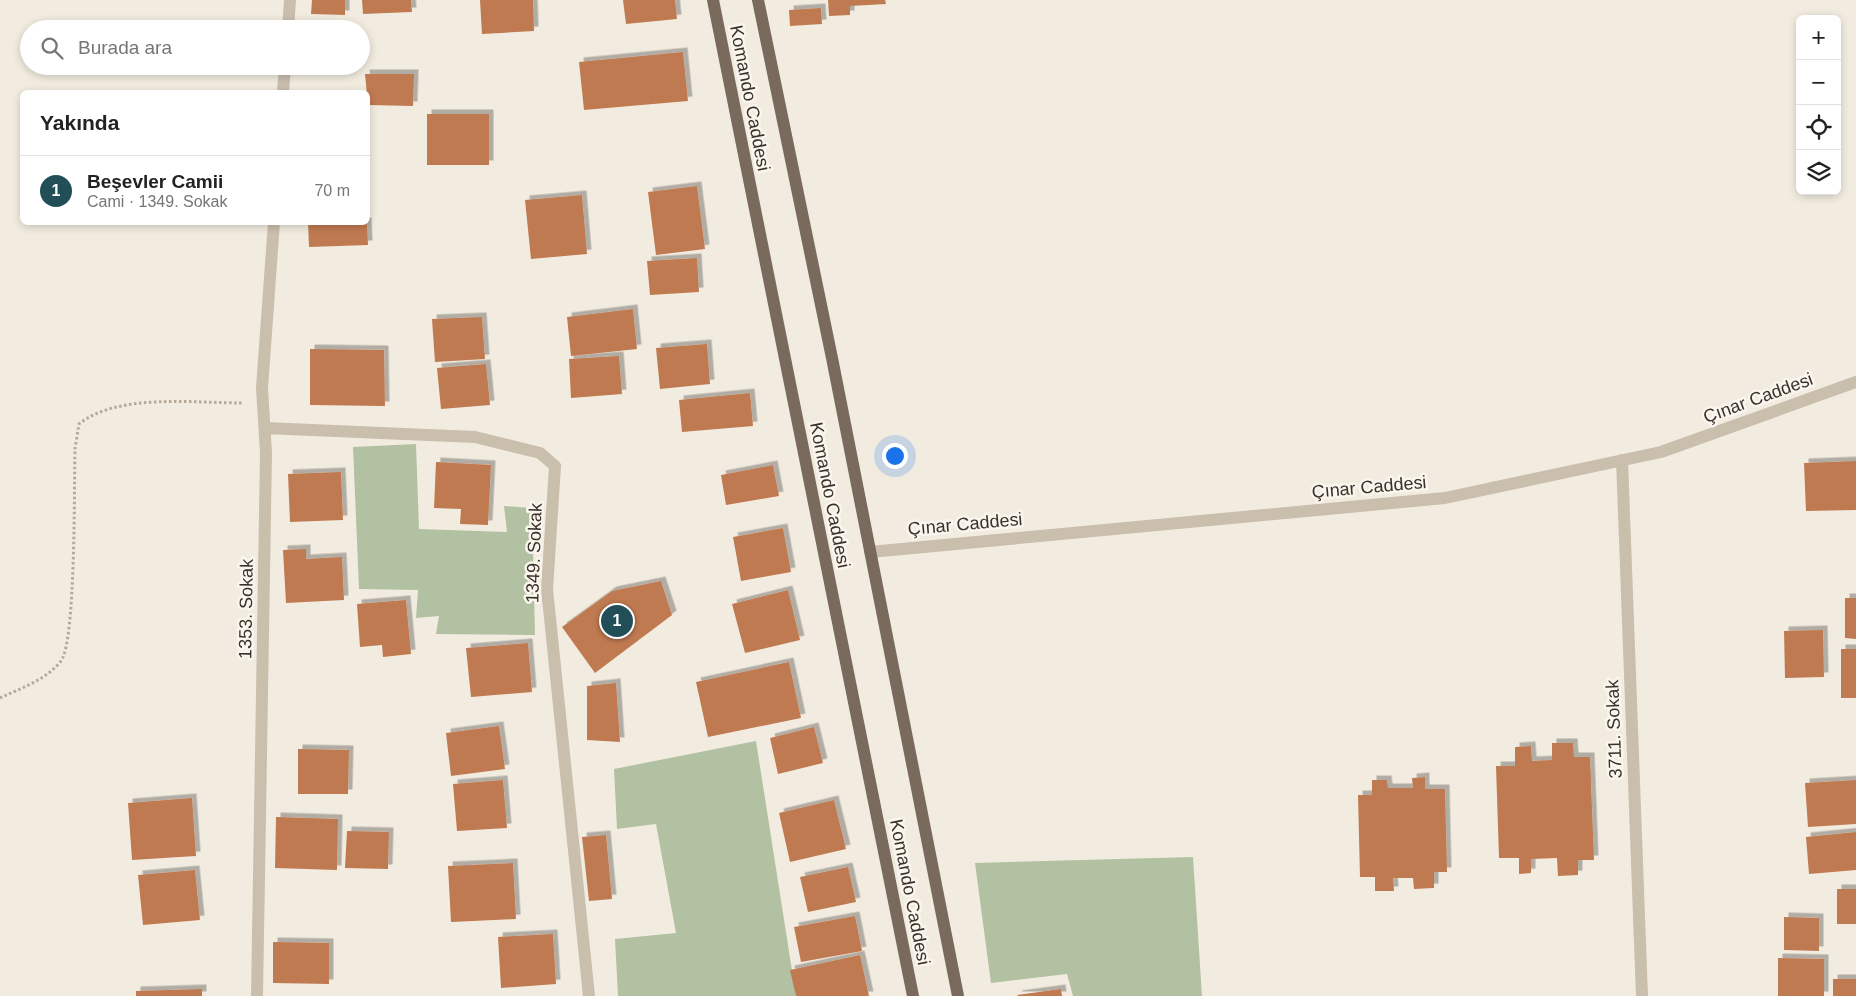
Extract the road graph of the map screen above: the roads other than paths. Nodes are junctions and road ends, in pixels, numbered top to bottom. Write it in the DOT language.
graph roads {
  1 [pos="290,0"];
  2 [pos="713,0"];
  3 [pos="758,0"];
  4 [pos="289,20"];
  5 [pos="284,75"];
  6 [pos="283,90"];
  7 [pos="274,225"];
  8 [pos="1856,382"];
  9 [pos="265,428"];
  10 [pos="1622,460"];
  11 [pos="870,552"];
  12 [pos="257,996"];
  13 [pos="589,996"];
  14 [pos="913,996"];
  15 [pos="958,996"];
  16 [pos="1642,996"];
  1 -- 4 [label="street"];
  2 -- 14 [label="main road, Komando Caddesi"];
  3 -- 11 [label="main road, Komando Caddesi"];
  5 -- 6 [label="street"];
  7 -- 9 [label="street, 1353. Sokak"];
  8 -- 10 [label="street, Çınar Caddesi"];
  9 -- 12 [label="street, 1353. Sokak"];
  9 -- 13 [label="street, 1349. Sokak"];
  10 -- 11 [label="street, Çınar Caddesi"];
  10 -- 16 [label="street, 3711. Sokak"];
  11 -- 15 [label="main road, Komando Caddesi"];
}
